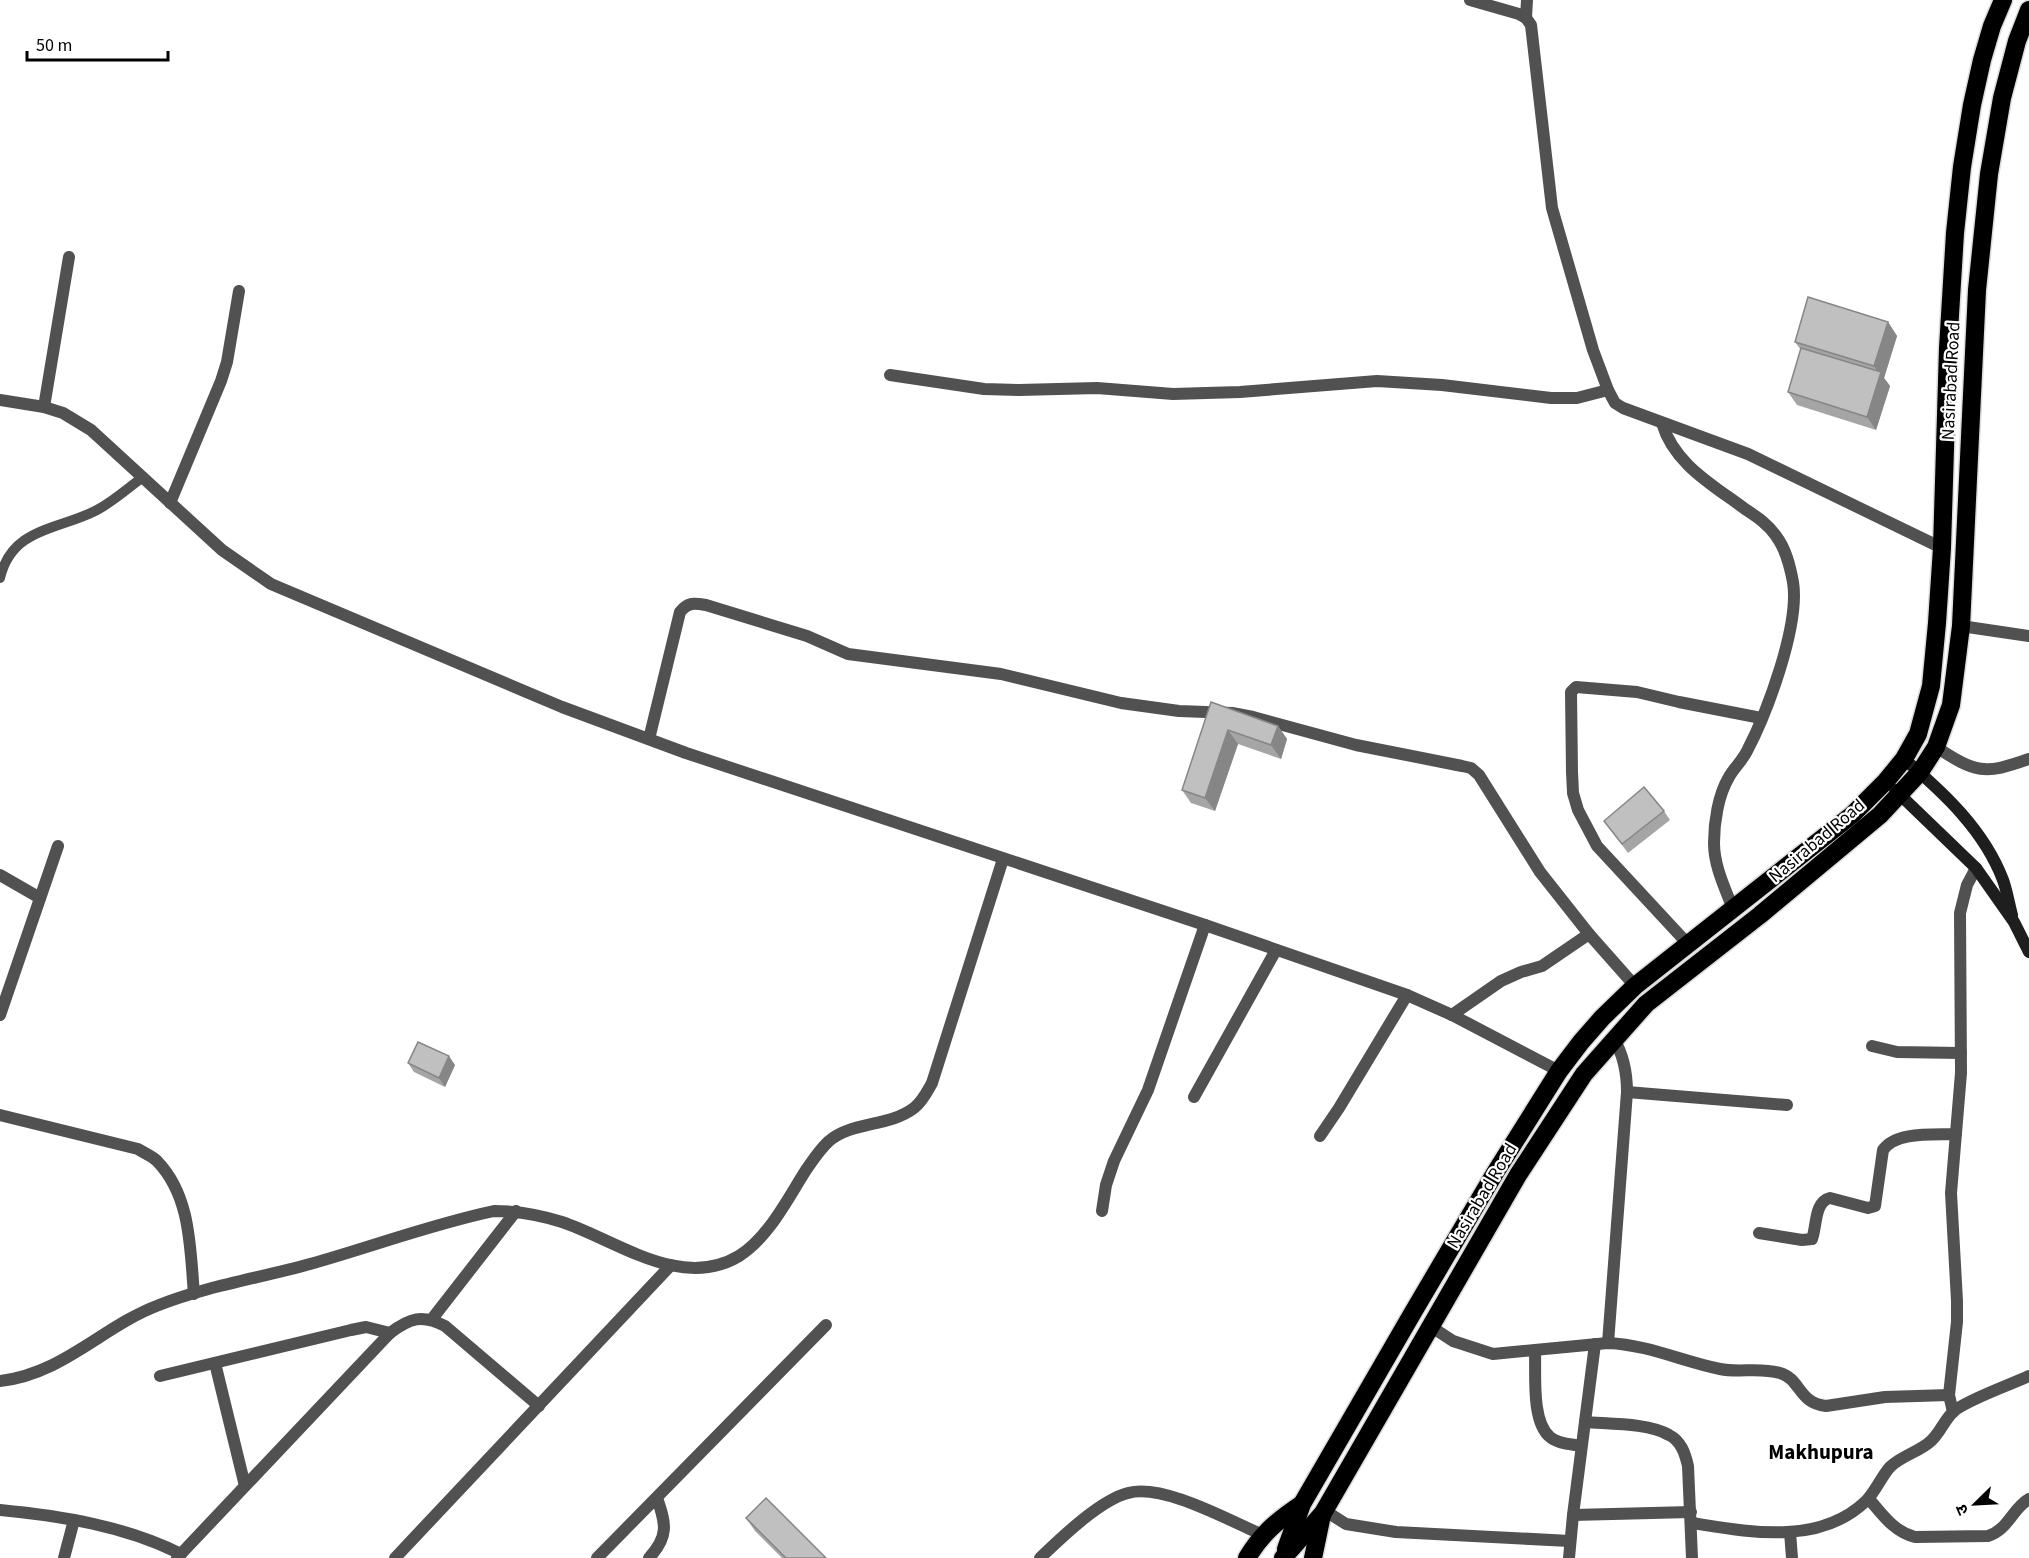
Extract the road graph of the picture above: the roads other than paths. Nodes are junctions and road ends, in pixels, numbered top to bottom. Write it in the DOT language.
graph roads {
  1 [pos="1470,0"];
  2 [pos="1527,0"];
  3 [pos="2002,0"];
  4 [pos="2029,10"];
  5 [pos="1526,18"];
  6 [pos="69,257"];
  7 [pos="239,291"];
  8 [pos="890,375"];
  9 [pos="1608,390"];
  10 [pos="0,400"];
  11 [pos="44,407"];
  12 [pos="1662,423"];
  13 [pos="143,477"];
  14 [pos="170,503"];
  15 [pos="1942,548"];
  16 [pos="0,578"];
  17 [pos="1961,626"];
  18 [pos="2029,636"];
  19 [pos="1761,718"];
  20 [pos="649,739"];
  21 [pos="1936,747"];
  22 [pos="1904,759"];
  23 [pos="2029,759"];
  24 [pos="1920,772"];
  25 [pos="1886,781"];
  26 [pos="1900,794"];
  27 [pos="58,846"];
  28 [pos="1003,859"];
  29 [pos="1976,868"];
  30 [pos="0,875"];
  31 [pos="40,898"];
  32 [pos="1733,909"];
  33 [pos="2014,922"];
  34 [pos="1205,925"];
  35 [pos="1589,934"];
  36 [pos="1687,944"];
  37 [pos="1276,950"];
  38 [pos="2029,952"];
  39 [pos="1635,986"];
  40 [pos="1407,995"];
  41 [pos="0,1015"];
  42 [pos="1452,1015"];
  43 [pos="1614,1039"];
  44 [pos="1872,1046"];
  45 [pos="1960,1053"];
  46 [pos="1560,1071"];
  47 [pos="1627,1092"];
  48 [pos="1194,1096"];
  49 [pos="1787,1105"];
  50 [pos="0,1115"];
  51 [pos="1956,1134"];
  52 [pos="1320,1136"];
  53 [pos="516,1211"];
  54 [pos="1102,1211"];
  55 [pos="1759,1233"];
  56 [pos="671,1265"];
  57 [pos="194,1294"];
  58 [pos="432,1319"];
  59 [pos="826,1325"];
  60 [pos="1430,1326"];
  61 [pos="390,1333"];
  62 [pos="1601,1343"];
  63 [pos="1534,1351"];
  64 [pos="215,1363"];
  65 [pos="160,1376"];
  66 [pos="2029,1376"];
  67 [pos="0,1381"];
  68 [pos="1949,1395"];
  69 [pos="539,1406"];
  70 [pos="1953,1412"];
  71 [pos="1585,1422"];
  72 [pos="1581,1446"];
  73 [pos="245,1486"];
  74 [pos="657,1497"];
  75 [pos="1869,1499"];
  76 [pos="2029,1499"];
  77 [pos="1302,1504"];
  78 [pos="0,1510"];
  79 [pos="1324,1512"];
  80 [pos="1573,1515"];
  81 [pos="1691,1517"];
  82 [pos="74,1520"];
  83 [pos="1790,1532"];
  84 [pos="1263,1535"];
  85 [pos="1570,1541"];
  86 [pos="179,1556"];
  87 [pos="64,1558"];
  88 [pos="395,1558"];
  89 [pos="597,1558"];
  90 [pos="649,1558"];
  91 [pos="1040,1558"];
  92 [pos="1247,1558"];
  93 [pos="1283,1558"];
  94 [pos="1313,1558"];
  95 [pos="1569,1558"];
  96 [pos="1692,1558"];
  97 [pos="1792,1558"];
  1 -- 5 [label="street"];
  2 -- 5 [label="street"];
  3 -- 15 [label="highway, Nasirabad Road"];
  4 -- 17 [label="highway, Nasirabad Road"];
  5 -- 9 [label="street"];
  6 -- 11 [label="street"];
  7 -- 14 [label="street"];
  8 -- 9 [label="street"];
  9 -- 12 [label="street"];
  10 -- 11 [label="street"];
  11 -- 13 [label="street"];
  12 -- 15 [label="street"];
  12 -- 19 [label="street"];
  13 -- 14 [label="street"];
  13 -- 16 [label="lane"];
  14 -- 20 [label="street"];
  15 -- 22 [label="highway, Nasirabad Road"];
  17 -- 18 [label="street"];
  17 -- 21 [label="highway, Nasirabad Road"];
  19 -- 32 [label="street"];
  19 -- 36 [label="street"];
  20 -- 28 [label="street"];
  20 -- 35 [label="street"];
  21 -- 23 [label="street"];
  21 -- 24 [label="highway, Nasirabad Road"];
  22 -- 24 [label="main road"];
  22 -- 25 [label="highway, Nasirabad Road"];
  24 -- 26 [label="highway, Nasirabad Road"];
  24 -- 33 [label="main road"];
  25 -- 26 [label="main road"];
  25 -- 32 [label="highway, Nasirabad Road"];
  26 -- 29 [label="main road"];
  26 -- 43 [label="highway, Nasirabad Road"];
  27 -- 31 [label="street"];
  28 -- 34 [label="street"];
  28 -- 56 [label="street"];
  29 -- 33 [label="main road"];
  29 -- 45 [label="street"];
  30 -- 31 [label="street"];
  31 -- 41 [label="street"];
  32 -- 36 [label="highway, Nasirabad Road"];
  33 -- 38 [label="main road"];
  34 -- 37 [label="street"];
  34 -- 54 [label="street"];
  35 -- 39 [label="street"];
  35 -- 42 [label="street"];
  36 -- 39 [label="highway, Nasirabad Road"];
  37 -- 40 [label="street"];
  37 -- 48 [label="street"];
  39 -- 46 [label="highway, Nasirabad Road"];
  40 -- 42 [label="street"];
  40 -- 52 [label="street"];
  42 -- 46 [label="street"];
  43 -- 47 [label="street"];
  43 -- 60 [label="highway, Nasirabad Road"];
  44 -- 45 [label="street"];
  45 -- 51 [label="street"];
  46 -- 77 [label="highway, Nasirabad Road"];
  47 -- 49 [label="street"];
  47 -- 62 [label="street"];
  50 -- 57 [label="street"];
  51 -- 55 [label="street"];
  51 -- 68 [label="street"];
  53 -- 56 [label="street"];
  53 -- 57 [label="street"];
  53 -- 58 [label="street"];
  56 -- 69 [label="street"];
  57 -- 67 [label="street"];
  58 -- 61 [label="street"];
  58 -- 69 [label="street"];
  59 -- 74 [label="street"];
  60 -- 63 [label="street"];
  60 -- 79 [label="highway, Nasirabad Road"];
  61 -- 64 [label="street"];
  61 -- 73 [label="street"];
  62 -- 63 [label="street"];
  62 -- 68 [label="street"];
  62 -- 71 [label="street"];
  63 -- 72 [label="street"];
  64 -- 65 [label="street"];
  64 -- 73 [label="street"];
  66 -- 70 [label="street"];
  68 -- 70 [label="street"];
  69 -- 88 [label="street"];
  70 -- 75 [label="street"];
  71 -- 72 [label="street"];
  71 -- 81 [label="street"];
  72 -- 80 [label="street"];
  73 -- 86 [label="street"];
  74 -- 89 [label="street"];
  74 -- 90 [label="street"];
  75 -- 76 [label="street"];
  75 -- 83 [label="street"];
  77 -- 84 [label="highway"];
  77 -- 93 [label="highway, Nasirabad Road"];
  78 -- 82 [label="street"];
  79 -- 85 [label="street"];
  79 -- 93 [label="highway, Nasirabad Road"];
  79 -- 94 [label="highway"];
  80 -- 81 [label="street"];
  80 -- 85 [label="street"];
  81 -- 83 [label="street"];
  81 -- 96 [label="street"];
  82 -- 86 [label="street"];
  82 -- 87 [label="street"];
  83 -- 97 [label="street"];
  84 -- 91 [label="street"];
  84 -- 92 [label="highway"];
  85 -- 95 [label="street"];
}
